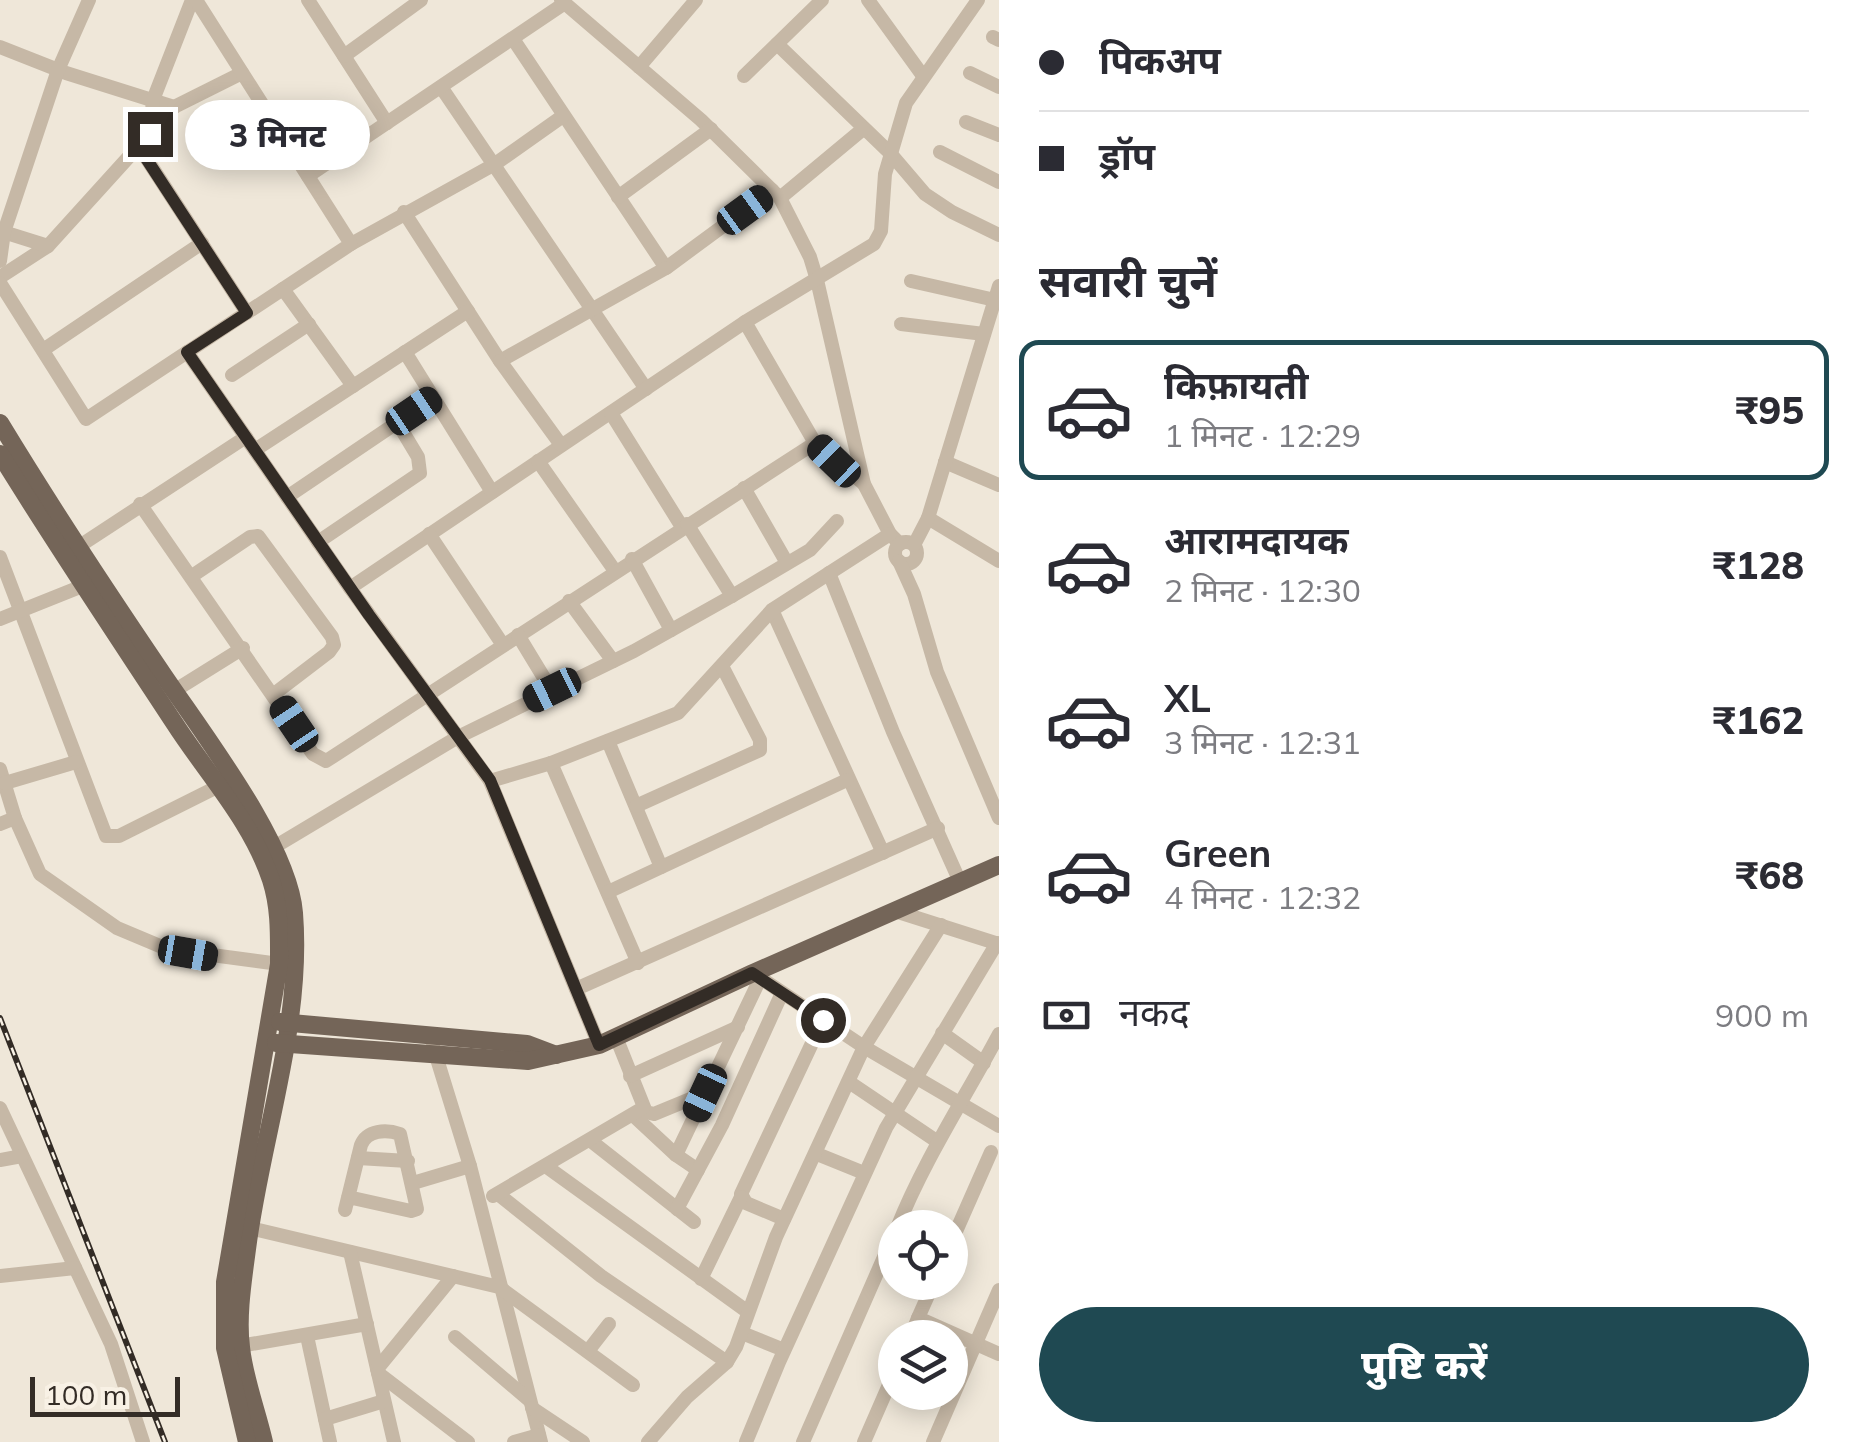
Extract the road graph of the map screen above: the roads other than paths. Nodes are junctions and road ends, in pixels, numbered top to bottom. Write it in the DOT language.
graph roads {
  1 [pos="89,0"];
  2 [pos="194,0"];
  3 [pos="308,0"];
  4 [pos="421,0"];
  5 [pos="696,0"];
  6 [pos="822,0"];
  7 [pos="868,0"];
  8 [pos="978,0"];
  9 [pos="563,2"];
  10 [pos="512,39"];
  11 [pos="778,44"];
  12 [pos="0,47"];
  13 [pos="344,56"];
  14 [pos="639,67"];
  15 [pos="58,70"];
  16 [pos="970,72"];
  17 [pos="242,73"];
  18 [pos="744,76"];
  19 [pos="922,76"];
  20 [pos="441,87"];
  21 [pos="999,87"];
  22 [pos="153,100"];
  23 [pos="174,107"];
  24 [pos="563,116"];
  25 [pos="966,122"];
  26 [pos="387,123"];
  27 [pos="862,129"];
  28 [pos="710,130"];
  29 [pos="150,134"];
  30 [pos="999,136"];
  31 [pos="138,146"];
  32 [pos="940,152"];
  33 [pos="895,158"];
  34 [pos="495,164"];
  35 [pos="308,176"];
  36 [pos="999,182"];
  37 [pos="776,194"];
  38 [pos="618,198"];
  39 [pos="404,212"];
  40 [pos="2,231"];
  41 [pos="999,234"];
  42 [pos="202,243"];
  43 [pos="351,244"];
  44 [pos="48,246"];
  45 [pos="0,261"];
  46 [pos="666,268"];
  47 [pos="0,280"];
  48 [pos="817,280"];
  49 [pos="910,281"];
  50 [pos="283,288"];
  51 [pos="997,293"];
  52 [pos="593,309"];
  53 [pos="468,311"];
  54 [pos="247,313"];
  55 [pos="994,318"];
  56 [pos="745,322"];
  57 [pos="309,324"];
  58 [pos="901,324"];
  59 [pos="984,334"];
  60 [pos="43,350"];
  61 [pos="187,352"];
  62 [pos="405,352"];
  63 [pos="500,361"];
  64 [pos="232,376"];
  65 [pos="353,386"];
  66 [pos="646,389"];
  67 [pos="432,399"];
  68 [pos="611,413"];
  69 [pos="398,422"];
  70 [pos="0,423"];
  71 [pos="815,443"];
  72 [pos="250,444"];
  73 [pos="561,445"];
  74 [pos="1,459"];
  75 [pos="538,460"];
  76 [pos="945,462"];
  77 [pos="864,484"];
  78 [pos="999,484"];
  79 [pos="744,488"];
  80 [pos="492,492"];
  81 [pos="287,496"];
  82 [pos="140,504"];
  83 [pos="928,518"];
  84 [pos="837,521"];
  85 [pos="685,526"];
  86 [pos="429,534"];
  87 [pos="901,541"];
  88 [pos="318,542"];
  89 [pos="78,547"];
  90 [pos="0,557"];
  91 [pos="632,559"];
  92 [pos="999,561"];
  93 [pos="787,563"];
  94 [pos="615,571"];
  95 [pos="829,573"];
  96 [pos="192,576"];
  97 [pos="85,585"];
  98 [pos="350,588"];
  99 [pos="914,594"];
  100 [pos="732,596"];
  101 [pos="570,601"];
  102 [pos="21,610"];
  103 [pos="772,610"];
  104 [pos="0,618"];
  105 [pos="672,630"];
  106 [pos="518,635"];
  107 [pos="504,645"];
  108 [pos="242,648"];
  109 [pos="613,661"];
  110 [pos="722,666"];
  111 [pos="552,690"];
  112 [pos="174,692"];
  113 [pos="274,694"];
  114 [pos="427,696"];
  115 [pos="460,741"];
  116 [pos="608,741"];
  117 [pos="76,762"];
  118 [pos="551,763"];
  119 [pos="3,776"];
  120 [pos="490,780"];
  121 [pos="847,780"];
  122 [pos="219,786"];
  123 [pos="636,806"];
  124 [pos="999,818"];
  125 [pos="8,821"];
  126 [pos="938,828"];
  127 [pos="267,851"];
  128 [pos="883,853"];
  129 [pos="661,866"];
  130 [pos="995,870"];
  131 [pos="960,882"];
  132 [pos="608,892"];
  133 [pos="895,910"];
  134 [pos="941,925"];
  135 [pos="998,943"];
  136 [pos="638,962"];
  137 [pos="279,964"];
  138 [pos="756,976"];
  139 [pos="576,988"];
  140 [pos="782,992"];
  141 [pos="823,1020"];
  142 [pos="279,1022"];
  143 [pos="738,1027"];
  144 [pos="942,1033"];
  145 [pos="999,1034"];
  146 [pos="430,1036"];
  147 [pos="608,1041"];
  148 [pos="276,1043"];
  149 [pos="864,1047"];
  150 [pos="557,1055"];
  151 [pos="436,1056"];
  152 [pos="984,1063"];
  153 [pos="630,1076"];
  154 [pos="915,1077"];
  155 [pos="849,1082"];
  156 [pos="705,1093"];
  157 [pos="962,1104"];
  158 [pos="0,1108"];
  159 [pos="638,1112"];
  160 [pos="895,1112"];
  161 [pos="999,1126"];
  162 [pos="590,1141"];
  163 [pos="938,1142"];
  164 [pos="996,1149"];
  165 [pos="816,1154"];
  166 [pos="676,1155"];
  167 [pos="22,1156"];
  168 [pos="358,1158"];
  169 [pos="0,1160"];
  170 [pos="408,1160"];
  171 [pos="470,1166"];
  172 [pos="547,1167"];
  173 [pos="698,1170"];
  174 [pos="864,1173"];
  175 [pos="413,1183"];
  176 [pos="498,1194"];
  177 [pos="741,1198"];
  178 [pos="480,1202"];
  179 [pos="677,1209"];
  180 [pos="906,1210"];
  181 [pos="967,1210"];
  182 [pos="784,1219"];
  183 [pos="694,1222"];
  184 [pos="250,1228"];
  185 [pos="350,1252"];
  186 [pos="75,1268"];
  187 [pos="878,1271"];
  188 [pos="0,1275"];
  189 [pos="453,1276"];
  190 [pos="701,1278"];
  191 [pos="498,1287"];
  192 [pos="999,1290"];
  193 [pos="926,1300"];
  194 [pos="748,1312"];
  195 [pos="918,1318"];
  196 [pos="367,1324"];
  197 [pos="609,1324"];
  198 [pos="742,1333"];
  199 [pos="308,1336"];
  200 [pos="456,1337"];
  201 [pos="974,1343"];
  202 [pos="240,1346"];
  203 [pos="588,1350"];
  204 [pos="784,1350"];
  205 [pos="999,1354"];
  206 [pos="727,1362"];
  207 [pos="377,1371"];
  208 [pos="634,1385"];
  209 [pos="384,1401"];
  210 [pos="530,1404"];
  211 [pos="878,1410"];
  212 [pos="325,1419"];
  213 [pos="540,1438"];
  214 [pos="143,1442"];
  215 [pos="247,1442"];
  216 [pos="264,1442"];
  217 [pos="330,1442"];
  218 [pos="394,1442"];
  219 [pos="468,1442"];
  220 [pos="514,1442"];
  221 [pos="582,1442"];
  222 [pos="648,1442"];
  223 [pos="746,1442"];
  224 [pos="804,1442"];
  225 [pos="864,1442"];
  226 [pos="934,1442"];
  1 -- 15 [label="street"];
  2 -- 17 [label="street"];
  2 -- 22 [label="street"];
  3 -- 13 [label="street"];
  4 -- 13 [label="street"];
  5 -- 14 [label="street"];
  6 -- 11 [label="street"];
  7 -- 19 [label="street"];
  8 -- 19 [label="street"];
  9 -- 10 [label="street"];
  9 -- 14 [label="street"];
  10 -- 20 [label="street"];
  10 -- 24 [label="street"];
  11 -- 18 [label="street"];
  11 -- 27 [label="street"];
  12 -- 15 [label="street"];
  13 -- 26 [label="street"];
  14 -- 28 [label="street"];
  15 -- 22 [label="street"];
  15 -- 40 [label="street"];
  16 -- 21 [label="street"];
  17 -- 23 [label="street"];
  17 -- 35 [label="street"];
  19 -- 33 [label="street"];
  20 -- 26 [label="street"];
  20 -- 34 [label="street"];
  22 -- 23 [label="street"];
  22 -- 29 [label="street"];
  23 -- 29 [label="street"];
  24 -- 34 [label="street"];
  24 -- 38 [label="street"];
  25 -- 30 [label="street"];
  26 -- 35 [label="street"];
  27 -- 33 [label="street"];
  27 -- 37 [label="street"];
  28 -- 37 [label="street"];
  28 -- 38 [label="street"];
  29 -- 31 [label="street"];
  31 -- 42 [label="street"];
  31 -- 44 [label="street"];
  32 -- 36 [label="street"];
  33 -- 41 [label="street"];
  33 -- 48 [label="street"];
  34 -- 39 [label="street"];
  34 -- 52 [label="street"];
  35 -- 43 [label="street"];
  37 -- 46 [label="street"];
  37 -- 48 [label="street"];
  38 -- 46 [label="street"];
  39 -- 43 [label="street"];
  39 -- 53 [label="street"];
  40 -- 44 [label="street"];
  40 -- 45 [label="street"];
  42 -- 54 [label="street"];
  42 -- 60 [label="street"];
  43 -- 50 [label="street"];
  44 -- 47 [label="street"];
  46 -- 52 [label="street"];
  47 -- 60 [label="street"];
  48 -- 56 [label="street"];
  48 -- 77 [label="street"];
  49 -- 51 [label="street"];
  50 -- 54 [label="street"];
  50 -- 57 [label="street"];
  51 -- 55 [label="street"];
  52 -- 63 [label="street"];
  52 -- 66 [label="street"];
  53 -- 62 [label="street"];
  53 -- 63 [label="street"];
  54 -- 61 [label="street"];
  55 -- 59 [label="street"];
  56 -- 66 [label="street"];
  56 -- 71 [label="street"];
  57 -- 64 [label="street"];
  57 -- 65 [label="street"];
  58 -- 59 [label="street"];
  59 -- 76 [label="street"];
  60 -- 61 [label="street"];
  61 -- 72 [label="street"];
  62 -- 65 [label="street"];
  62 -- 67 [label="street"];
  63 -- 73 [label="street"];
  65 -- 72 [label="street"];
  66 -- 68 [label="street"];
  67 -- 69 [label="street"];
  67 -- 80 [label="street"];
  68 -- 73 [label="street"];
  68 -- 85 [label="street"];
  69 -- 81 [label="street"];
  69 -- 88 [label="street"];
  70 -- 89 [label="main road"];
  71 -- 77 [label="street"];
  71 -- 79 [label="street"];
  72 -- 81 [label="street"];
  72 -- 82 [label="street"];
  73 -- 75 [label="street"];
  74 -- 97 [label="main road"];
  75 -- 80 [label="street"];
  75 -- 94 [label="street"];
  76 -- 78 [label="street"];
  76 -- 83 [label="street"];
  77 -- 87 [label="street"];
  79 -- 85 [label="street"];
  79 -- 93 [label="street"];
  80 -- 86 [label="street"];
  81 -- 88 [label="street"];
  82 -- 89 [label="street"];
  82 -- 96 [label="street"];
  83 -- 87 [label="street"];
  83 -- 92 [label="street"];
  84 -- 93 [label="street"];
  85 -- 91 [label="street"];
  85 -- 100 [label="street"];
  86 -- 98 [label="street"];
  86 -- 107 [label="street"];
  87 -- 95 [label="street"];
  87 -- 99 [label="street"];
  87 -- 99 [label="street"];
  88 -- 98 [label="street"];
  89 -- 112 [label="main road"];
  90 -- 102 [label="street"];
  91 -- 94 [label="street"];
  91 -- 105 [label="street"];
  93 -- 100 [label="street"];
  94 -- 101 [label="street"];
  95 -- 103 [label="street"];
  95 -- 126 [label="street"];
  96 -- 108 [label="street"];
  96 -- 113 [label="street"];
  97 -- 102 [label="street"];
  97 -- 122 [label="main road"];
  98 -- 114 [label="street"];
  99 -- 124 [label="street"];
  100 -- 105 [label="street"];
  101 -- 106 [label="street"];
  101 -- 109 [label="street"];
  102 -- 104 [label="street"];
  102 -- 117 [label="street"];
  103 -- 110 [label="street"];
  103 -- 121 [label="street"];
  105 -- 109 [label="street"];
  106 -- 107 [label="street"];
  106 -- 111 [label="street"];
  107 -- 114 [label="street"];
  108 -- 112 [label="street"];
  108 -- 113 [label="street"];
  109 -- 111 [label="street"];
  110 -- 116 [label="street"];
  110 -- 123 [label="street"];
  111 -- 115 [label="street"];
  112 -- 127 [label="main road"];
  113 -- 114 [label="street"];
  114 -- 115 [label="street"];
  115 -- 120 [label="street"];
  115 -- 127 [label="street"];
  116 -- 118 [label="street"];
  116 -- 123 [label="street"];
  117 -- 119 [label="street"];
  117 -- 122 [label="street"];
  118 -- 120 [label="street"];
  118 -- 132 [label="street"];
  119 -- 125 [label="street"];
  120 -- 139 [label="street"];
  121 -- 128 [label="street"];
  121 -- 129 [label="street"];
  122 -- 127 [label="main road"];
  123 -- 129 [label="street"];
  125 -- 137 [label="street"];
  126 -- 128 [label="street"];
  126 -- 131 [label="street"];
  127 -- 137 [label="main road"];
  127 -- 142 [label="main road"];
  128 -- 136 [label="street"];
  129 -- 132 [label="street"];
  130 -- 131 [label="main road"];
  131 -- 133 [label="main road"];
  132 -- 136 [label="street"];
  133 -- 134 [label="street"];
  133 -- 138 [label="main road"];
  134 -- 135 [label="street"];
  134 -- 149 [label="street"];
  135 -- 144 [label="street"];
  136 -- 139 [label="street"];
  137 -- 142 [label="main road"];
  138 -- 140 [label="street"];
  138 -- 143 [label="street"];
  138 -- 147 [label="main road"];
  139 -- 147 [label="street"];
  140 -- 141 [label="street"];
  140 -- 173 [label="street"];
  141 -- 149 [label="street"];
  141 -- 177 [label="street"];
  142 -- 146 [label="main road"];
  142 -- 148 [label="main road"];
  143 -- 153 [label="street"];
  143 -- 156 [label="street"];
  144 -- 152 [label="street"];
  144 -- 154 [label="street"];
  145 -- 152 [label="street"];
  146 -- 150 [label="main road"];
  146 -- 151 [label="street"];
  147 -- 150 [label="main road"];
  147 -- 153 [label="street"];
  148 -- 151 [label="main road"];
  148 -- 184 [label="main road"];
  148 -- 215 [label="main road"];
  149 -- 154 [label="street"];
  149 -- 155 [label="street"];
  150 -- 151 [label="main road"];
  151 -- 171 [label="street"];
  152 -- 157 [label="street"];
  153 -- 159 [label="street"];
  154 -- 157 [label="street"];
  154 -- 160 [label="street"];
  155 -- 160 [label="street"];
  155 -- 165 [label="street"];
  156 -- 159 [label="street"];
  156 -- 166 [label="street"];
  157 -- 161 [label="street"];
  157 -- 163 [label="street"];
  158 -- 167 [label="street"];
  159 -- 162 [label="street"];
  159 -- 166 [label="street"];
  160 -- 163 [label="street"];
  160 -- 174 [label="street"];
  162 -- 172 [label="street"];
  162 -- 179 [label="street"];
  163 -- 180 [label="street"];
  164 -- 181 [label="street"];
  165 -- 174 [label="street"];
  165 -- 182 [label="street"];
  166 -- 173 [label="street"];
  167 -- 169 [label="street"];
  167 -- 186 [label="street"];
  168 -- 170 [label="street"];
  168 -- 170 [label="street"];
  168 -- 175 [label="street"];
  170 -- 175 [label="street"];
  171 -- 175 [label="street"];
  171 -- 178 [label="street"];
  172 -- 176 [label="street"];
  172 -- 190 [label="street"];
  173 -- 179 [label="street"];
  174 -- 204 [label="street"];
  176 -- 178 [label="street"];
  176 -- 206 [label="street"];
  177 -- 182 [label="street"];
  177 -- 190 [label="street"];
  178 -- 191 [label="street"];
  179 -- 183 [label="street"];
  182 -- 194 [label="street"];
  184 -- 185 [label="street"];
  184 -- 202 [label="main road"];
  185 -- 189 [label="street"];
  185 -- 196 [label="street"];
  186 -- 188 [label="street"];
  186 -- 214 [label="street"];
  187 -- 224 [label="street"];
  189 -- 191 [label="street"];
  189 -- 207 [label="street"];
  190 -- 194 [label="street"];
  191 -- 203 [label="street"];
  191 -- 210 [label="street"];
  192 -- 201 [label="street"];
  193 -- 195 [label="street"];
  194 -- 198 [label="street"];
  195 -- 201 [label="street"];
  196 -- 199 [label="street"];
  196 -- 207 [label="street"];
  197 -- 203 [label="street"];
  198 -- 204 [label="street"];
  198 -- 206 [label="street"];
  199 -- 202 [label="street"];
  199 -- 212 [label="street"];
  200 -- 210 [label="street"];
  201 -- 205 [label="street"];
  201 -- 226 [label="street"];
  202 -- 216 [label="main road"];
  203 -- 208 [label="street"];
  204 -- 223 [label="street"];
  206 -- 222 [label="street"];
  207 -- 209 [label="street"];
  207 -- 219 [label="street"];
  209 -- 212 [label="street"];
  209 -- 218 [label="street"];
  210 -- 213 [label="street"];
  210 -- 221 [label="street"];
  211 -- 225 [label="street"];
  212 -- 217 [label="street"];
  213 -- 220 [label="street"];
}
